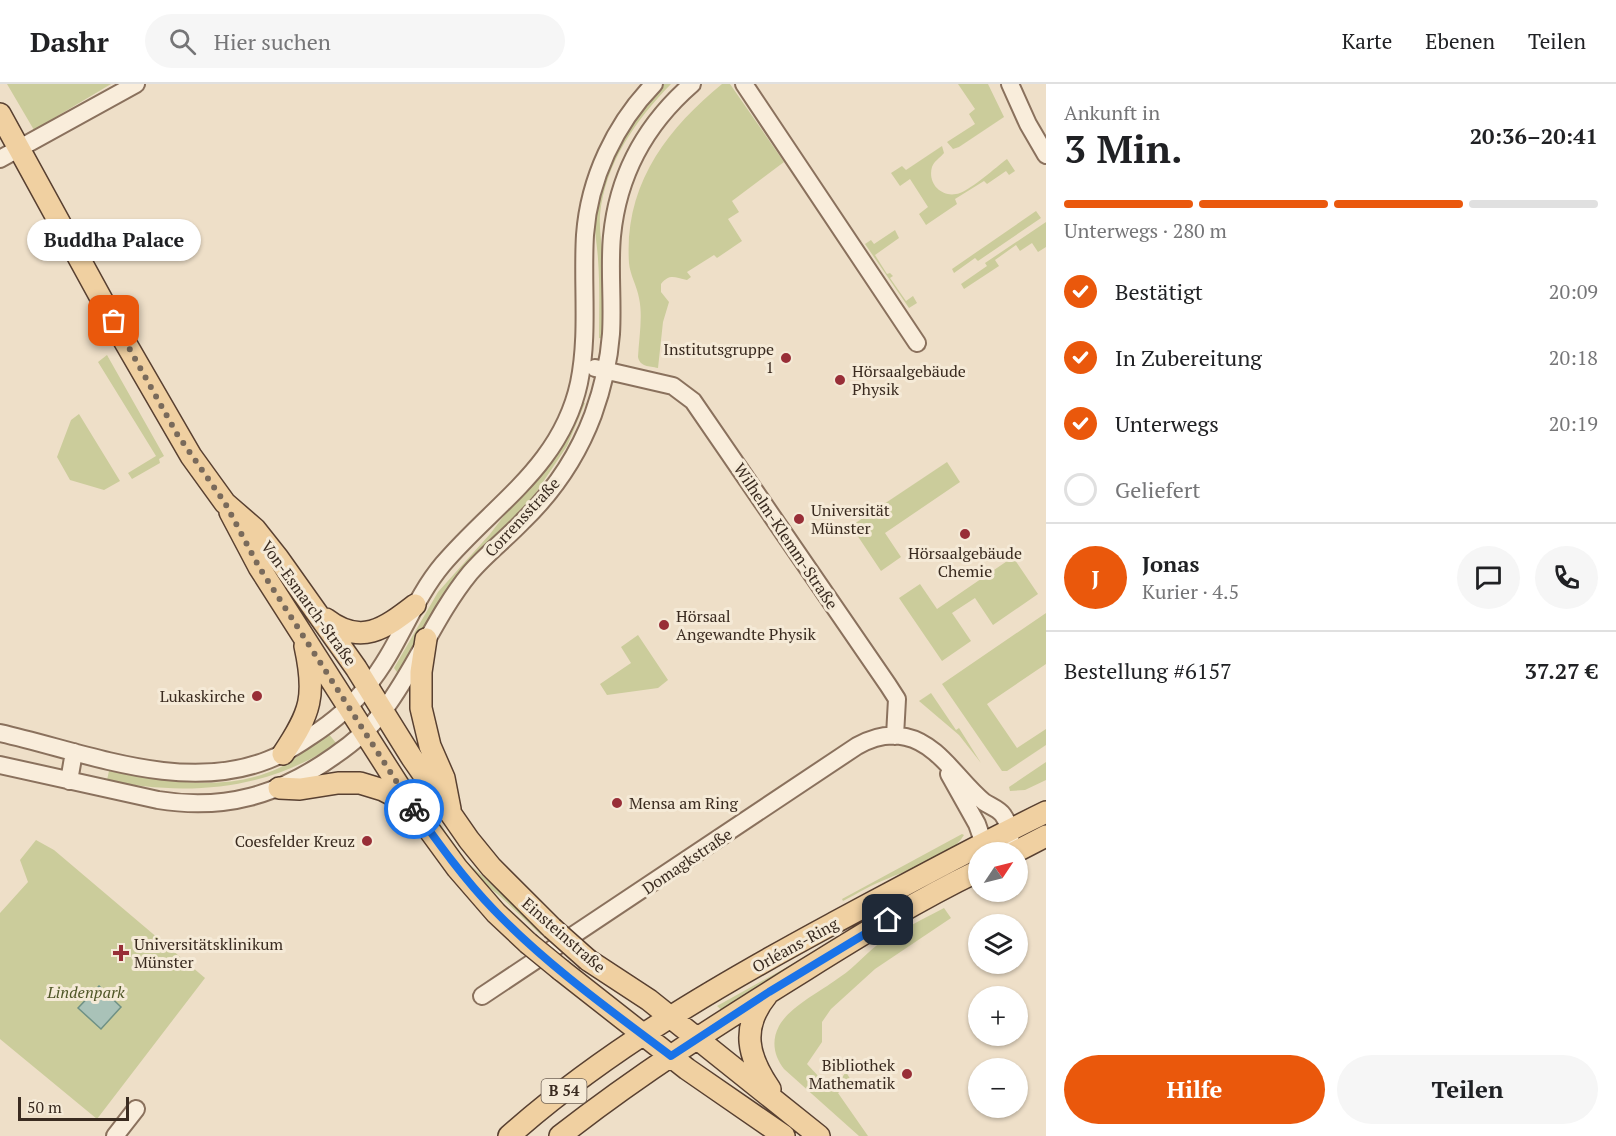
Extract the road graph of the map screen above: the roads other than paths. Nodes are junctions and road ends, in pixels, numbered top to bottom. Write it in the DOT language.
graph roads {
  1 [pos="136,84"];
  2 [pos="654,84"];
  3 [pos="692,84"];
  4 [pos="744,84"];
  5 [pos="1010,84"];
  6 [pos="0,114"];
  7 [pos="19,148"];
  8 [pos="1046,155"];
  9 [pos="0,159"];
  10 [pos="917,344"];
  11 [pos="582,365"];
  12 [pos="605,371"];
  13 [pos="225,503"];
  14 [pos="415,605"];
  15 [pos="315,610"];
  16 [pos="302,634"];
  17 [pos="426,639"];
  18 [pos="368,687"];
  19 [pos="349,708"];
  20 [pos="383,711"];
  21 [pos="0,733"];
  22 [pos="364,733"];
  23 [pos="895,736"];
  24 [pos="74,752"];
  25 [pos="283,754"];
  26 [pos="938,755"];
  27 [pos="0,765"];
  28 [pos="69,781"];
  29 [pos="279,788"];
  30 [pos="411,805"];
  31 [pos="1046,812"];
  32 [pos="452,819"];
  33 [pos="1006,821"];
  34 [pos="1046,836"];
  35 [pos="988,842"];
  36 [pos="995,842"];
  37 [pos="1007,842"];
  38 [pos="1028,845"];
  39 [pos="968,860"];
  40 [pos="968,876"];
  41 [pos="769,992"];
  42 [pos="482,996"];
  43 [pos="672,1017"];
  44 [pos="644,1036"];
  45 [pos="698,1038"];
  46 [pos="671,1056"];
  47 [pos="136,1109"];
  48 [pos="788,1110"];
  49 [pos="115,1136"];
  50 [pos="509,1136"];
  51 [pos="560,1136"];
  52 [pos="784,1136"];
  53 [pos="819,1136"];
  1 -- 7 [label="street"];
  2 -- 11 [label="street, Corrensstraße"];
  3 -- 12 [label="street, Corrensstraße"];
  4 -- 10 [label="street"];
  5 -- 8 [label="street"];
  6 -- 7 [label="main road, Von-Esmarch-Straße"];
  7 -- 9 [label="street"];
  7 -- 13 [label="main road, Von-Esmarch-Straße"];
  11 -- 12 [label="street, Wilhelm-Klemm-Straße"];
  11 -- 14 [label="street, Corrensstraße"];
  12 -- 17 [label="street, Corrensstraße"];
  12 -- 23 [label="street, Wilhelm-Klemm-Straße"];
  13 -- 15 [label="main road, Von-Esmarch-Straße"];
  13 -- 16 [label="main road, Von-Esmarch-Straße"];
  14 -- 15 [label="main road"];
  14 -- 18 [label="street, Corrensstraße"];
  15 -- 18 [label="main road, Von-Esmarch-Straße"];
  16 -- 19 [label="main road, Von-Esmarch-Straße"];
  16 -- 25 [label="main road"];
  17 -- 20 [label="street, Corrensstraße"];
  17 -- 32 [label="main road"];
  18 -- 19 [label="street, Corrensstraße"];
  18 -- 20 [label="main road, Von-Esmarch-Straße"];
  19 -- 22 [label="main road, Einsteinstraße"];
  19 -- 25 [label="street, Corrensstraße"];
  20 -- 22 [label="street, Corrensstraße"];
  20 -- 32 [label="main road, Einsteinstraße"];
  21 -- 24 [label="street, Corrensstraße"];
  22 -- 29 [label="street, Corrensstraße"];
  22 -- 30 [label="main road, Einsteinstraße"];
  23 -- 26 [label="street"];
  23 -- 42 [label="street, Domagkstraße"];
  24 -- 25 [label="street, Corrensstraße"];
  24 -- 28 [label="street"];
  26 -- 33 [label="street"];
  26 -- 35 [label="street"];
  27 -- 28 [label="street, Corrensstraße"];
  28 -- 29 [label="street, Corrensstraße"];
  29 -- 30 [label="main road"];
  30 -- 44 [label="main road, Einsteinstraße, bridge"];
  31 -- 33 [label="main road, Orléans-Ring / B 54"];
  32 -- 43 [label="main road, Einsteinstraße, bridge"];
  33 -- 36 [label="main road, Orléans-Ring / B 54"];
  33 -- 37 [label="street"];
  34 -- 38 [label="main road"];
  39 -- 43 [label="main road, Orléans-Ring / B 54"];
  40 -- 41 [label="main road, Orléans-Ring / B 54"];
  41 -- 45 [label="main road, Orléans-Ring / B 54"];
  41 -- 48 [label="main road"];
  43 -- 44 [label="main road, Orléans-Ring / B 54"];
  43 -- 45 [label="main road, Einsteinstraße"];
  44 -- 46 [label="main road, Einsteinstraße"];
  44 -- 50 [label="main road, B 54"];
  45 -- 46 [label="main road, Orléans-Ring / B 54"];
  45 -- 48 [label="main road, Einsteinstraße"];
  46 -- 51 [label="main road, B 54"];
  46 -- 52 [label="main road, Einsteinstraße"];
  47 -- 49 [label="street"];
  48 -- 53 [label="main road, Einsteinstraße"];
}
